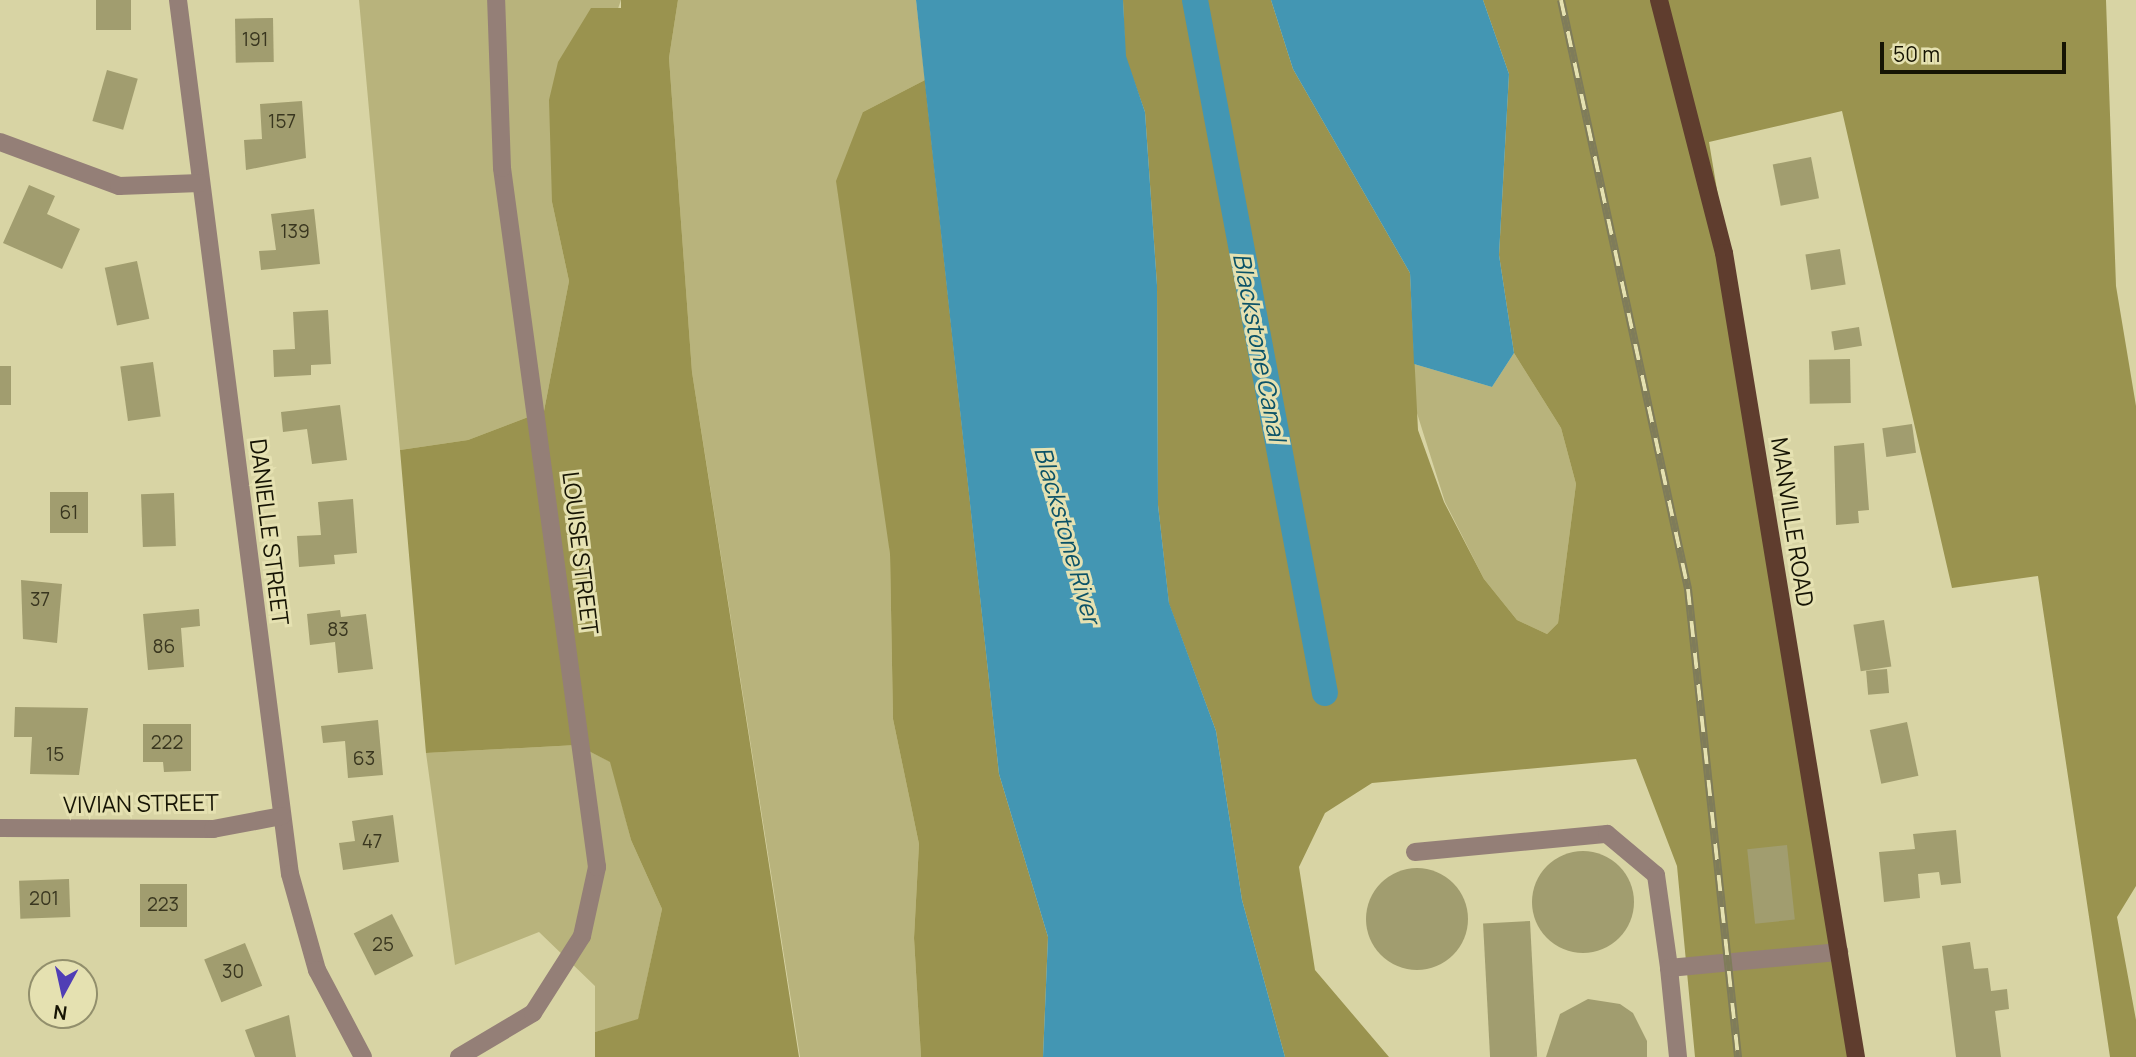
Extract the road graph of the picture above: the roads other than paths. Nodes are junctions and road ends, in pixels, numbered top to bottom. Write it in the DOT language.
graph roads {
  1 [pos="178,0"];
  2 [pos="496,0"];
  3 [pos="1660,0"];
  4 [pos="0,142"];
  5 [pos="200,183"];
  6 [pos="282,816"];
  7 [pos="0,828"];
  8 [pos="1415,852"];
  9 [pos="1839,952"];
  10 [pos="1669,968"];
  11 [pos="363,1057"];
  12 [pos="459,1057"];
  13 [pos="1678,1057"];
  14 [pos="1856,1057"];
  1 -- 5 [label="street, DANIELLE STREET"];
  2 -- 12 [label="street, LOUISE STREET"];
  3 -- 9 [label="main road, MANVILLE ROAD"];
  4 -- 5 [label="street"];
  5 -- 6 [label="street, DANIELLE STREET"];
  6 -- 7 [label="street, VIVIAN STREET"];
  6 -- 11 [label="street, DANIELLE STREET"];
  8 -- 10 [label="street"];
  9 -- 10 [label="street"];
  9 -- 14 [label="main road, MANVILLE ROAD"];
  10 -- 13 [label="street"];
}
